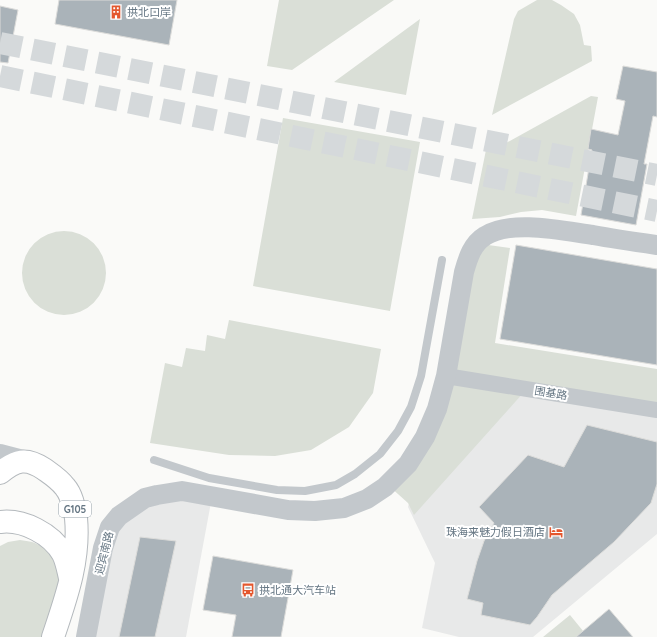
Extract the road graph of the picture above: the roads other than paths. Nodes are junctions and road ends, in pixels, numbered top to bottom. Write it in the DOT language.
graph roads {
  1 [pos="657,245"];
  2 [pos="442,260"];
  3 [pos="446,376"];
  4 [pos="657,410"];
  5 [pos="0,454"];
  6 [pos="23,460"];
  7 [pos="154,460"];
  8 [pos="0,473"];
  9 [pos="0,522"];
  10 [pos="71,584"];
  11 [pos="53,637"];
  12 [pos="86,637"];
  1 -- 3 [label="street, 迎宾南路"];
  2 -- 7 [label="lane"];
  3 -- 4 [label="street, 围基路"];
  3 -- 12 [label="street, 迎宾南路"];
  5 -- 6 [label="street"];
  6 -- 8 [label="highway"];
  6 -- 10 [label="highway, G105"];
  9 -- 10 [label="highway"];
  10 -- 11 [label="highway, G105"];
}
